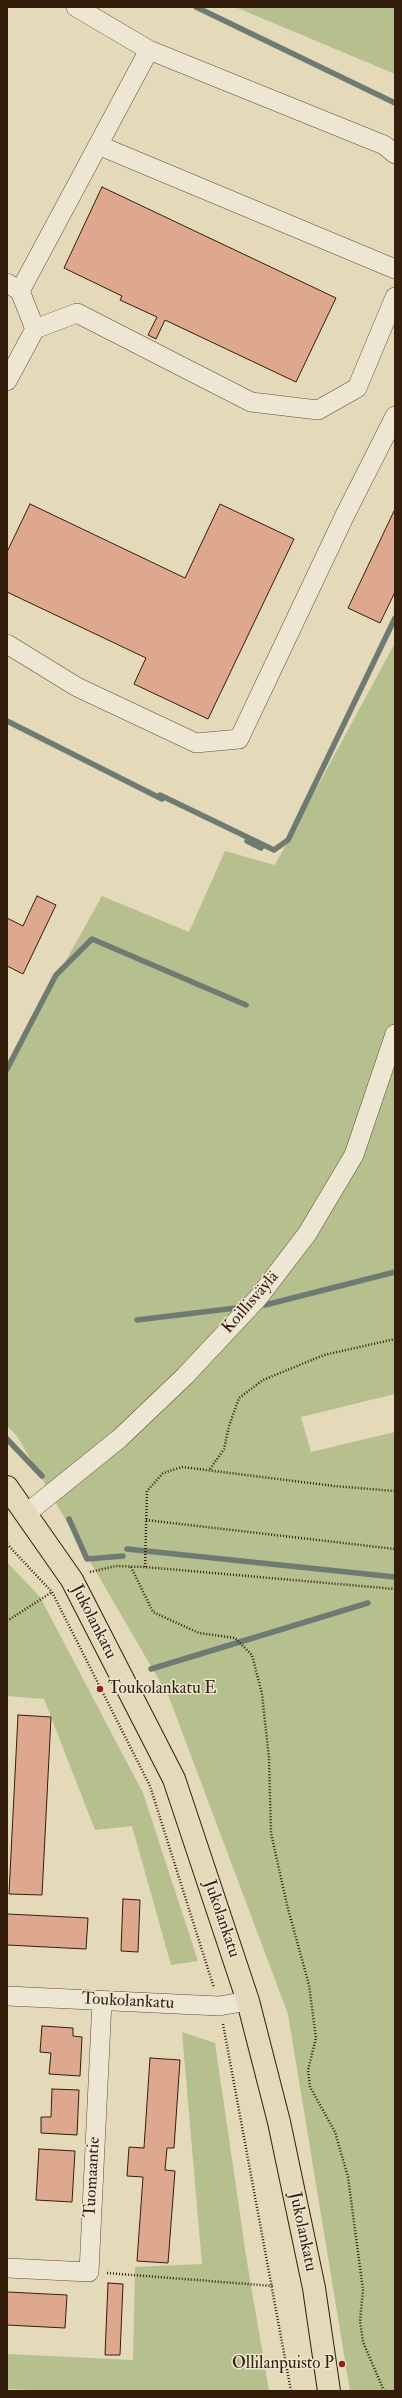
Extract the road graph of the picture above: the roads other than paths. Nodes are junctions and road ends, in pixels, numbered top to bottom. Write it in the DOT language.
graph roads {
  1 [pos="76,7"];
  2 [pos="149,50"];
  3 [pos="98,145"];
  4 [pos="395,154"];
  5 [pos="395,268"];
  6 [pos="14,287"];
  7 [pos="395,297"];
  8 [pos="390,321"];
  9 [pos="35,329"];
  10 [pos="7,381"];
  11 [pos="395,416"];
  12 [pos="7,644"];
  13 [pos="395,1034"];
  14 [pos="7,1487"];
  15 [pos="27,1513"];
  16 [pos="7,1996"];
  17 [pos="102,2001"];
  18 [pos="248,2001"];
  19 [pos="7,2268"];
  20 [pos="329,2391"];
  1 -- 2 [label="street"];
  2 -- 3 [label="street"];
  2 -- 4 [label="street"];
  3 -- 5 [label="street"];
  3 -- 6 [label="street"];
  6 -- 9 [label="street"];
  7 -- 8 [label="street"];
  8 -- 9 [label="street"];
  9 -- 10 [label="street"];
  11 -- 12 [label="street"];
  13 -- 15 [label="street, Koillisväylä"];
  14 -- 15 [label="main road, Jukolankatu"];
  15 -- 18 [label="main road, Jukolankatu"];
  16 -- 17 [label="street, Toukolankatu"];
  17 -- 18 [label="street, Toukolankatu"];
  17 -- 19 [label="street, Tuomaantie"];
  18 -- 20 [label="main road, Jukolankatu"];
}
